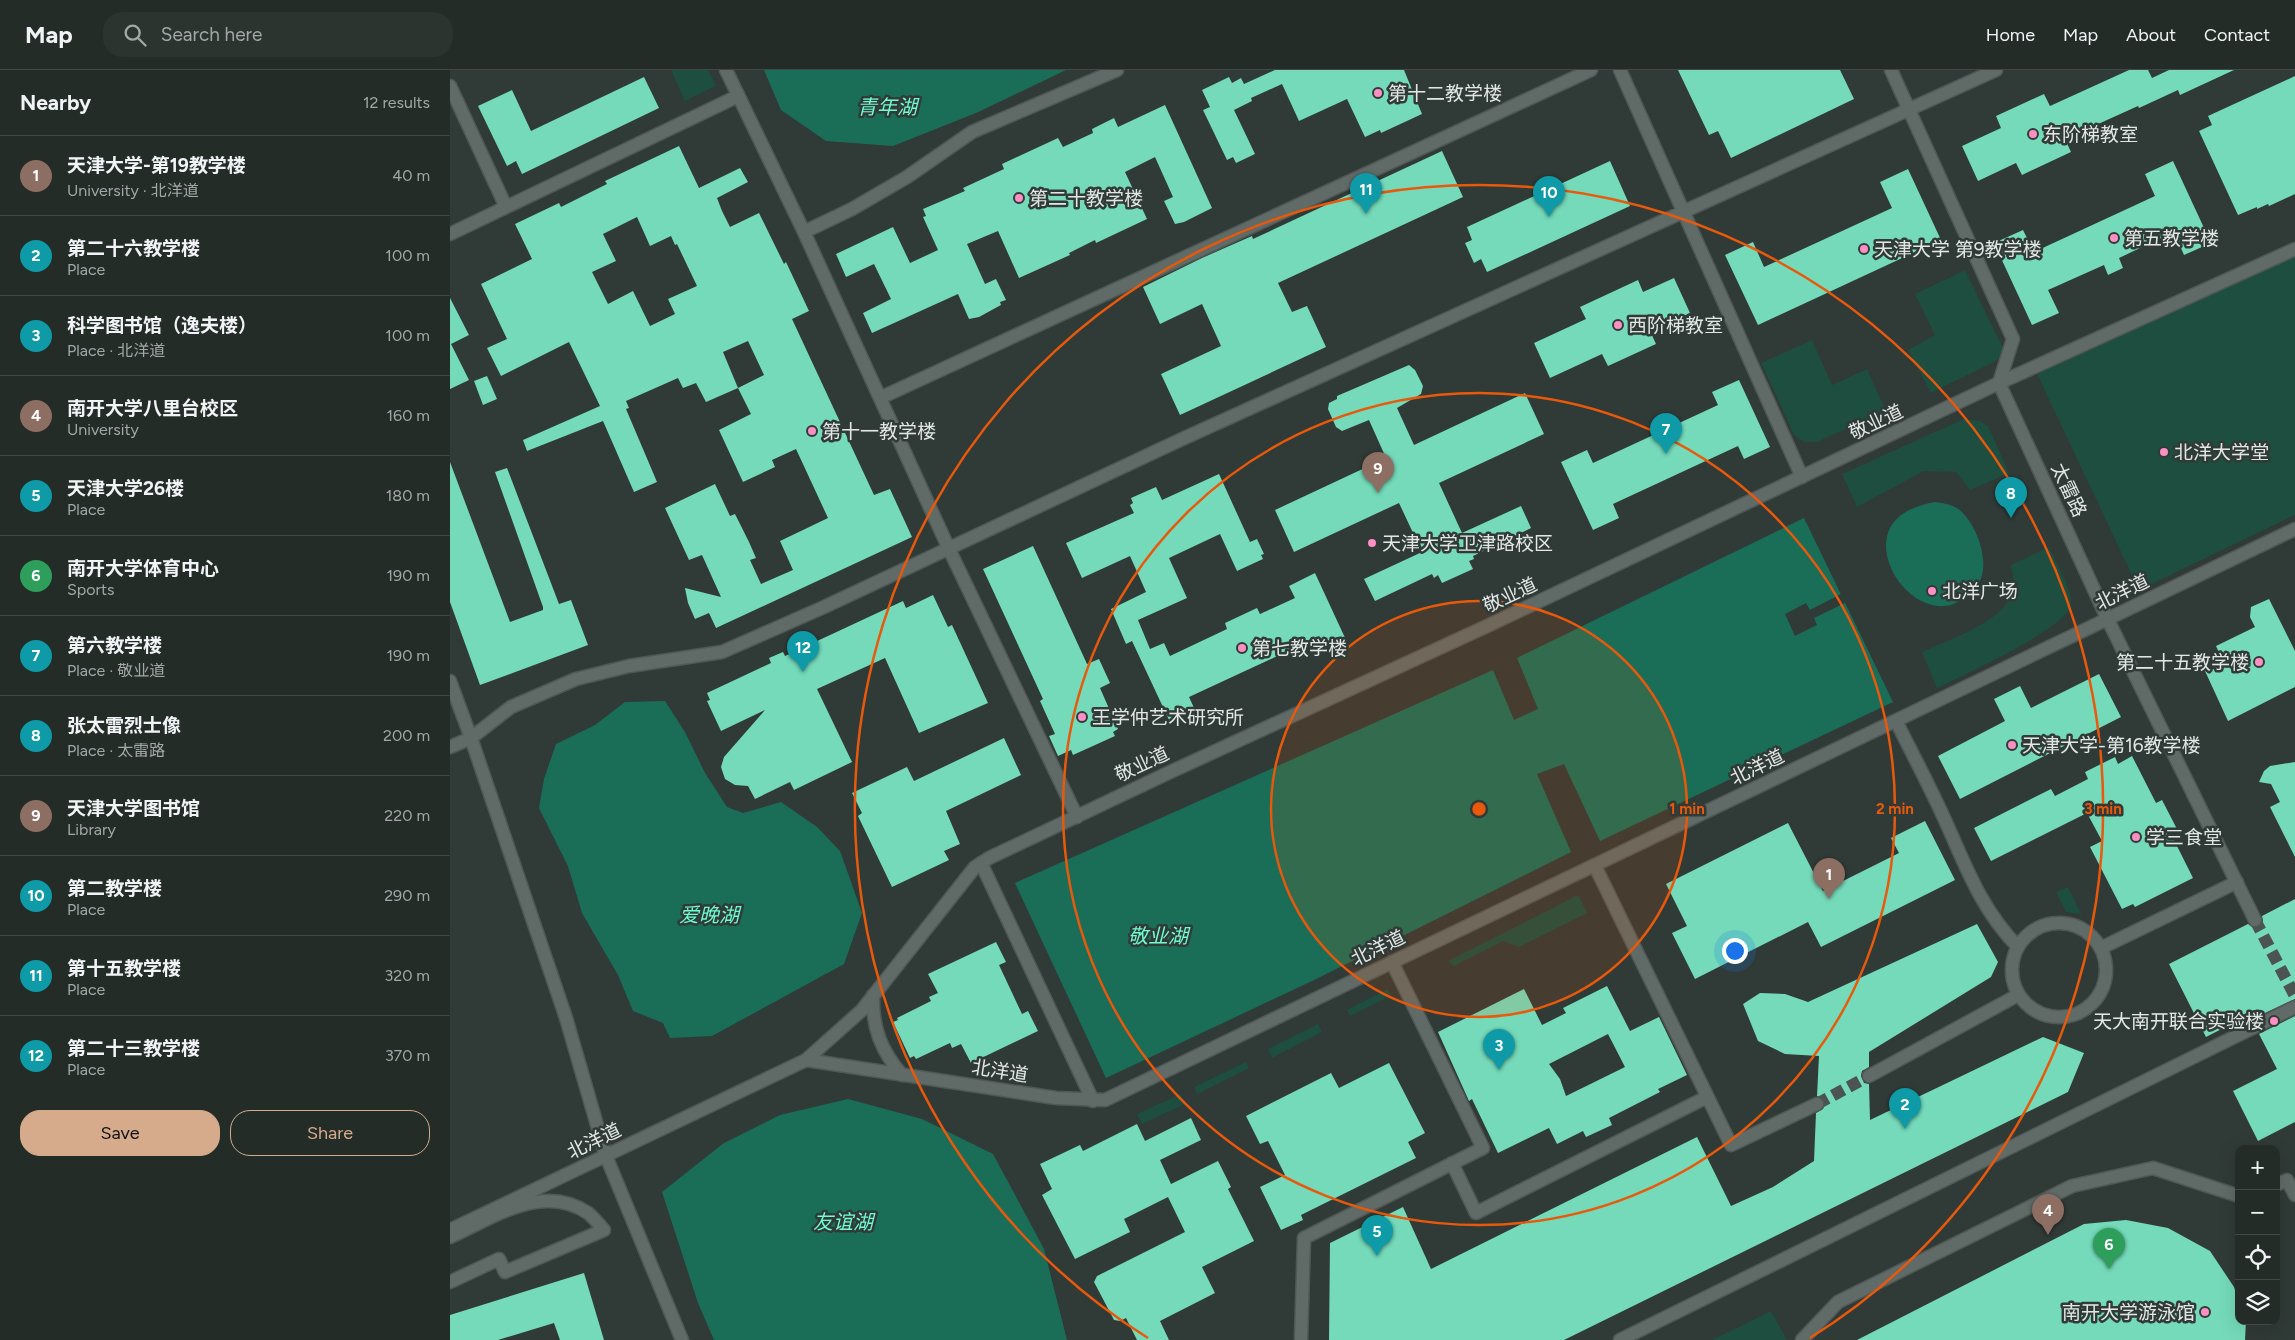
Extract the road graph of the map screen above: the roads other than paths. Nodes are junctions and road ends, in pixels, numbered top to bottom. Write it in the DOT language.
graph roads {
  1 [pos="726,70"];
  2 [pos="1116,70"];
  3 [pos="1591,70"];
  4 [pos="1620,70"];
  5 [pos="1891,70"];
  6 [pos="1996,70"];
  7 [pos="450,86"];
  8 [pos="738,96"];
  9 [pos="1909,109"];
  10 [pos="506,207"];
  11 [pos="1682,212"];
  12 [pos="804,232"];
  13 [pos="450,234"];
  14 [pos="2295,248"];
  15 [pos="1999,383"];
  16 [pos="880,398"];
  17 [pos="1802,478"];
  18 [pos="2295,529"];
  19 [pos="949,549"];
  20 [pos="2108,620"];
  21 [pos="450,681"];
  22 [pos="1896,721"];
  23 [pos="470,738"];
  24 [pos="450,747"];
  25 [pos="1077,816"];
  26 [pos="981,863"];
  27 [pos="1595,866"];
  28 [pos="2236,882"];
  29 [pos="2255,920"];
  30 [pos="2018,946"];
  31 [pos="2101,948"];
  32 [pos="1392,962"];
  33 [pos="2018,995"];
  34 [pos="873,996"];
  35 [pos="2295,1007"];
  36 [pos="806,1060"];
  37 [pos="902,1074"];
  38 [pos="1869,1076"];
  39 [pos="1707,1097"];
  40 [pos="1093,1101"];
  41 [pos="1817,1104"];
  42 [pos="606,1156"];
  43 [pos="1452,1163"];
  44 [pos="2280,1183"];
  45 [pos="2235,1195"];
  46 [pos="2295,1196"];
  47 [pos="450,1230"];
  48 [pos="450,1238"];
  49 [pos="450,1282"];
  50 [pos="682,1340"];
  51 [pos="1301,1340"];
  52 [pos="1620,1340"];
  53 [pos="1802,1340"];
  1 -- 8 [label="street"];
  2 -- 12 [label="street"];
  3 -- 16 [label="street"];
  4 -- 11 [label="street"];
  5 -- 9 [label="street"];
  6 -- 9 [label="street"];
  7 -- 10 [label="street"];
  8 -- 10 [label="street"];
  8 -- 12 [label="street"];
  9 -- 11 [label="street"];
  9 -- 15 [label="street"];
  10 -- 13 [label="street"];
  11 -- 17 [label="street"];
  11 -- 19 [label="street"];
  12 -- 16 [label="street"];
  14 -- 15 [label="street, 敬业道"];
  15 -- 17 [label="street, 敬业道"];
  15 -- 20 [label="street, 太雷路"];
  16 -- 19 [label="street"];
  17 -- 25 [label="street, 敬业道"];
  18 -- 20 [label="street, 北洋道"];
  19 -- 23 [label="street"];
  19 -- 25 [label="street"];
  20 -- 22 [label="street, 北洋道"];
  20 -- 28 [label="street, 太雷路"];
  21 -- 23 [label="street"];
  22 -- 27 [label="street, 北洋道"];
  22 -- 30 [label="street"];
  23 -- 24 [label="street"];
  23 -- 42 [label="street"];
  25 -- 26 [label="street, 敬业道"];
  26 -- 34 [label="street, 敬业道"];
  26 -- 40 [label="street"];
  27 -- 32 [label="street, 北洋道"];
  27 -- 39 [label="street"];
  28 -- 29 [label="street, 太雷路"];
  28 -- 31 [label="street"];
  30 -- 31 [label="street"];
  30 -- 33 [label="street"];
  31 -- 33 [label="street"];
  32 -- 40 [label="street, 北洋道"];
  32 -- 43 [label="street"];
  33 -- 38 [label="street"];
  34 -- 36 [label="street, 敬业道"];
  34 -- 37 [label="street"];
  35 -- 52 [label="street"];
  36 -- 37 [label="street, 北洋道"];
  36 -- 42 [label="street, 北洋道"];
  37 -- 40 [label="street, 北洋道"];
  39 -- 41 [label="street"];
  39 -- 43 [label="street"];
  42 -- 47 [label="street, 北洋道"];
  42 -- 50 [label="street"];
  43 -- 51 [label="street"];
  44 -- 46 [label="street"];
  45 -- 53 [label="street"];
  48 -- 49 [label="street"];
}
